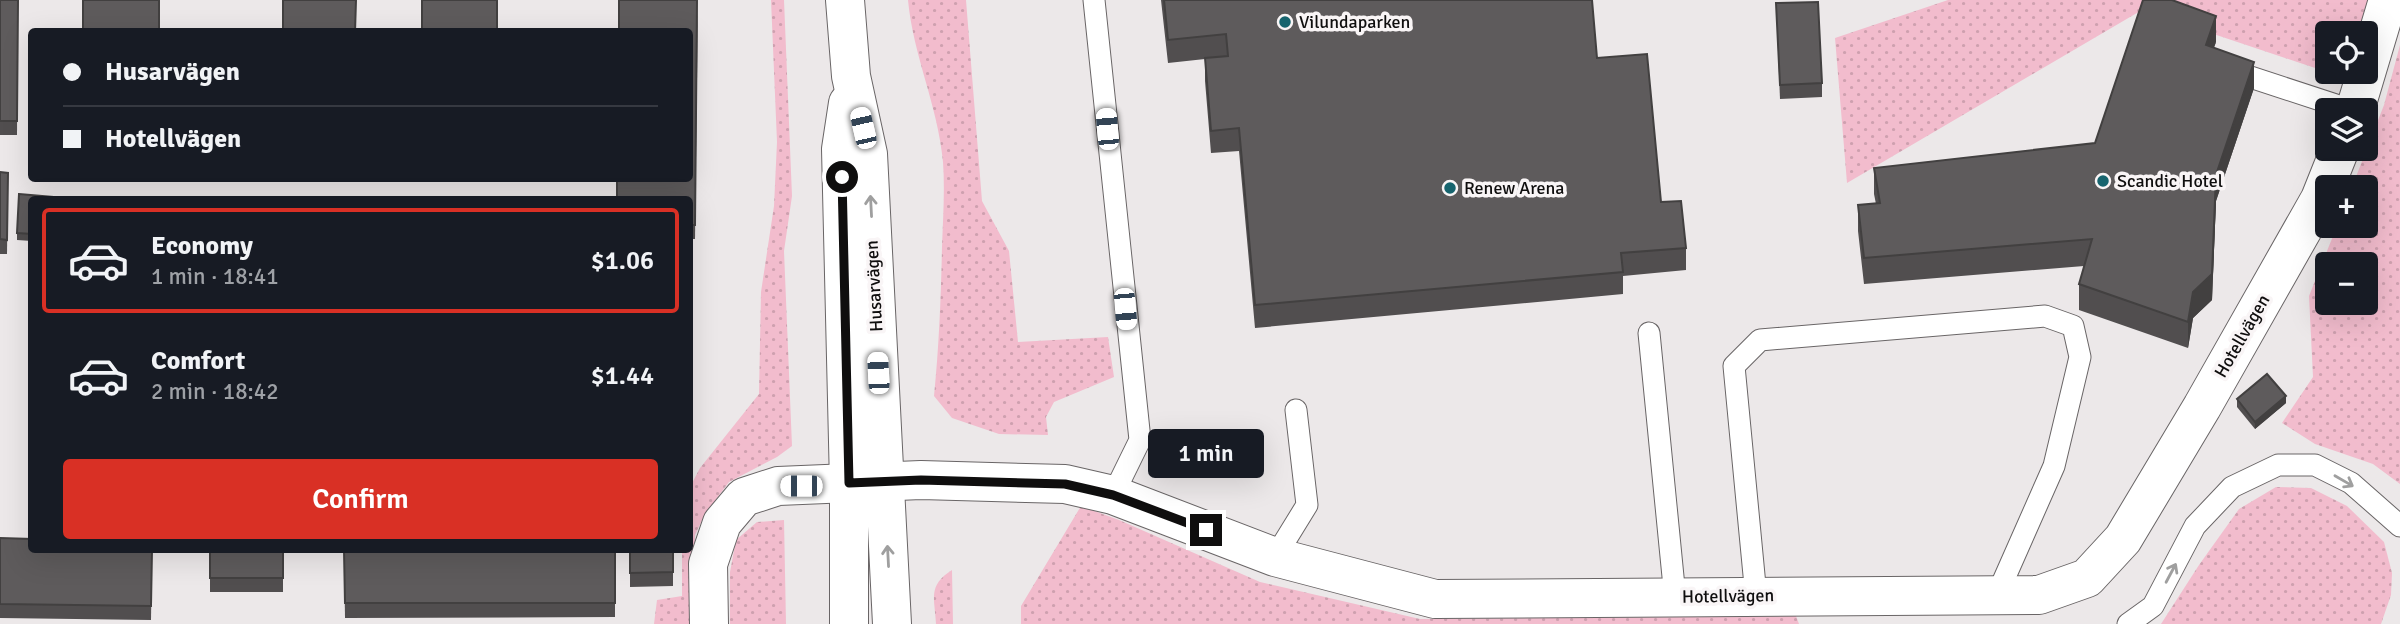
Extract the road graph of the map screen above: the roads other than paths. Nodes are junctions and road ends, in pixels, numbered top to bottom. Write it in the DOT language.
graph roads {
  1 [pos="845,0"];
  2 [pos="1094,0"];
  3 [pos="2388,0"];
  4 [pos="2229,69"];
  5 [pos="2317,98"];
  6 [pos="2357,98"];
  7 [pos="2335,161"];
  8 [pos="1648,333"];
  9 [pos="1296,410"];
  10 [pos="866,483"];
  11 [pos="1113,495"];
  12 [pos="2400,526"];
  13 [pos="1275,557"];
  14 [pos="1997,595"];
  15 [pos="1756,596"];
  16 [pos="1675,597"];
  17 [pos="709,624"];
  18 [pos="849,624"];
  19 [pos="892,624"];
  20 [pos="2128,624"];
  1 -- 10 [label="street, Husarvägen"];
  2 -- 11 [label="lane"];
  3 -- 6 [label="street"];
  4 -- 5 [label="lane"];
  7 -- 14 [label="street, Hotellvägen"];
  8 -- 16 [label="lane"];
  9 -- 13 [label="lane"];
  10 -- 11 [label="street, Hotellvägen"];
  10 -- 17 [label="street, Hotellvägen"];
  10 -- 18 [label="street, Husarvägen"];
  19 -- 10 [label="street, Husarvägen, one-way"];
  11 -- 13 [label="street, Hotellvägen"];
  20 -- 12 [label="lane, one-way"];
  13 -- 16 [label="street, Hotellvägen"];
  14 -- 15 [label="street, Hotellvägen"];
  14 -- 15 [label="lane"];
  15 -- 16 [label="street, Hotellvägen"];
}
